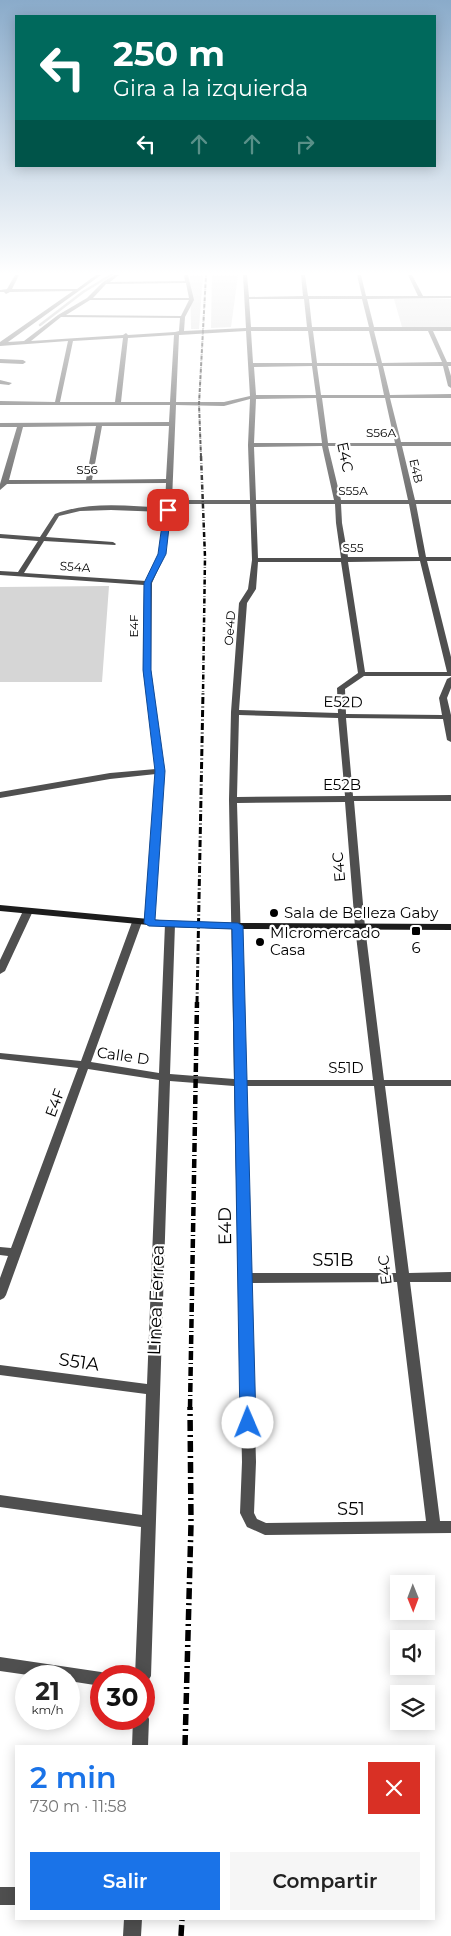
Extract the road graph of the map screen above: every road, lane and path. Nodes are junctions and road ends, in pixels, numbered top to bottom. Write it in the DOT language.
graph roads {
  1 [pos="66,365"];
  2 [pos="122,365"];
  3 [pos="176,365"];
  4 [pos="251,365"];
  5 [pos="316,365"];
  6 [pos="381,365"];
  7 [pos="448,365"];
  8 [pos="0,382"];
  9 [pos="9,383"];
  10 [pos="451,386"];
  11 [pos="318,396"];
  12 [pos="388,396"];
  13 [pos="451,396"];
  14 [pos="254,397"];
  15 [pos="118,403"];
  16 [pos="0,404"];
  17 [pos="58,404"];
  18 [pos="173,404"];
  19 [pos="21,424"];
  20 [pos="99,424"];
  21 [pos="173,424"];
  22 [pos="0,425"];
  23 [pos="398,444"];
  24 [pos="451,444"];
  25 [pos="252,445"];
  26 [pos="325,445"];
  27 [pos="169,480"];
  28 [pos="88,481"];
  29 [pos="5,482"];
  30 [pos="0,488"];
  31 [pos="254,502"];
  32 [pos="338,502"];
  33 [pos="412,502"];
  34 [pos="451,502"];
  35 [pos="169,506"];
  36 [pos="0,536"];
  37 [pos="42,539"];
  38 [pos="113,544"];
  39 [pos="345,559"];
  40 [pos="423,559"];
  41 [pos="451,559"];
  42 [pos="255,560"];
  43 [pos="0,573"];
  44 [pos="20,574"];
  45 [pos="148,583"];
  46 [pos="451,673"];
  47 [pos="362,674"];
  48 [pos="451,679"];
  49 [pos="235,712"];
  50 [pos="342,716"];
  51 [pos="448,717"];
  52 [pos="451,740"];
  53 [pos="160,771"];
  54 [pos="0,795"];
  55 [pos="451,798"];
  56 [pos="350,799"];
  57 [pos="234,800"];
  58 [pos="0,908"];
  59 [pos="28,911"];
  60 [pos="137,922"];
  61 [pos="149,923"];
  62 [pos="170,924"];
  63 [pos="238,926"];
  64 [pos="360,927"];
  65 [pos="451,927"];
  66 [pos="0,971"];
  67 [pos="0,1056"];
  68 [pos="85,1065"];
  69 [pos="164,1077"];
  70 [pos="241,1083"];
  71 [pos="378,1083"];
  72 [pos="451,1083"];
  73 [pos="0,1251"];
  74 [pos="16,1253"];
  75 [pos="402,1277"];
  76 [pos="451,1277"];
  77 [pos="245,1278"];
  78 [pos="0,1295"];
  79 [pos="0,1370"];
  80 [pos="153,1390"];
  81 [pos="0,1501"];
  82 [pos="148,1522"];
  83 [pos="252,1523"];
  84 [pos="451,1527"];
  85 [pos="434,1528"];
  86 [pos="0,1664"];
  87 [pos="143,1665"];
  88 [pos="90,1677"];
  89 [pos="141,1730"];
  90 [pos="140,1745"];
  91 [pos="0,1896"];
  92 [pos="15,1896"];
  93 [pos="133,1920"];
  94 [pos="132,1936"];
  1 -- 17 [label="street"];
  2 -- 15 [label="street"];
  3 -- 18 [label="street, E4F"];
  4 -- 14 [label="street, Oe4D"];
  5 -- 11 [label="street, E4C"];
  6 -- 12 [label="street, E4B"];
  7 -- 10 [label="street"];
  8 -- 9 [label="street"];
  11 -- 12 [label="street"];
  11 -- 14 [label="street"];
  11 -- 26 [label="street, E4C"];
  12 -- 13 [label="street"];
  12 -- 23 [label="street, E4B"];
  14 -- 18 [label="street"];
  14 -- 25 [label="street, Oe4D"];
  15 -- 17 [label="street"];
  15 -- 18 [label="street"];
  16 -- 17 [label="street"];
  18 -- 21 [label="street, E4F"];
  19 -- 20 [label="street"];
  19 -- 22 [label="street"];
  19 -- 29 [label="street"];
  20 -- 21 [label="street"];
  20 -- 28 [label="street"];
  21 -- 27 [label="street, E4F"];
  23 -- 24 [label="street, S56A"];
  23 -- 26 [label="street, S56A"];
  23 -- 33 [label="street, E4B"];
  25 -- 26 [label="street, S56A"];
  25 -- 31 [label="street, Oe4D"];
  26 -- 32 [label="street, E4C"];
  27 -- 28 [label="street, S56"];
  27 -- 35 [label="street, E4F"];
  28 -- 29 [label="street, S56"];
  29 -- 30 [label="street"];
  31 -- 32 [label="street, S55A"];
  31 -- 35 [label="street, S55A"];
  31 -- 42 [label="street, Oe4D"];
  32 -- 33 [label="street, S55A"];
  32 -- 39 [label="street, E4C"];
  33 -- 34 [label="street, S55A"];
  33 -- 40 [label="street, E4B"];
  35 -- 37 [label="street, S55A"];
  35 -- 45 [label="street, E4F"];
  36 -- 37 [label="street"];
  37 -- 38 [label="street"];
  37 -- 44 [label="street"];
  39 -- 40 [label="street, S55"];
  39 -- 42 [label="street, S55"];
  39 -- 47 [label="street, E4C"];
  40 -- 41 [label="street, S55"];
  40 -- 46 [label="street, E4B"];
  42 -- 49 [label="street, Oe4D"];
  43 -- 44 [label="street, S54A"];
  44 -- 45 [label="street, S54A"];
  45 -- 53 [label="street, E4F"];
  46 -- 47 [label="street"];
  47 -- 50 [label="street, E4C"];
  48 -- 51 [label="street"];
  49 -- 50 [label="street, E52D"];
  49 -- 57 [label="street, Oe4D"];
  50 -- 51 [label="street, E52D"];
  50 -- 56 [label="street, E4C"];
  51 -- 52 [label="street"];
  53 -- 54 [label="street"];
  53 -- 61 [label="street, E4F"];
  55 -- 56 [label="street, E52B"];
  56 -- 57 [label="street, E52B"];
  56 -- 64 [label="street, E4C"];
  57 -- 63 [label="street, Oe4D"];
  58 -- 59 [label="main road"];
  59 -- 60 [label="main road"];
  59 -- 66 [label="street"];
  60 -- 61 [label="main road"];
  60 -- 68 [label="street, E4F"];
  61 -- 62 [label="main road"];
  62 -- 63 [label="main road"];
  62 -- 69 [label="street, Linea Ferrea"];
  63 -- 64 [label="main road"];
  63 -- 70 [label="street, E4D"];
  64 -- 65 [label="main road"];
  64 -- 71 [label="street, E4C"];
  67 -- 68 [label="street, Calle D"];
  68 -- 69 [label="street, Calle D"];
  68 -- 74 [label="street, E4F"];
  69 -- 70 [label="street, Calle D"];
  69 -- 80 [label="street, Linea Ferrea"];
  70 -- 71 [label="street, S51D"];
  70 -- 77 [label="street, E4D"];
  71 -- 72 [label="street, S51D"];
  71 -- 75 [label="street, E4C"];
  73 -- 74 [label="street"];
  74 -- 78 [label="street, E4F"];
  75 -- 76 [label="street, S51B"];
  75 -- 77 [label="street, S51B"];
  75 -- 85 [label="street, E4C"];
  77 -- 83 [label="street, E4D"];
  79 -- 80 [label="street, S51A"];
  80 -- 82 [label="street, Linea Ferrea"];
  81 -- 82 [label="street"];
  82 -- 87 [label="street, Linea Ferrea"];
  83 -- 85 [label="street, S51"];
  84 -- 85 [label="street, S51"];
  86 -- 88 [label="street"];
  89 -- 90 [label="street"];
  91 -- 92 [label="street"];
  93 -- 94 [label="street"];
}
